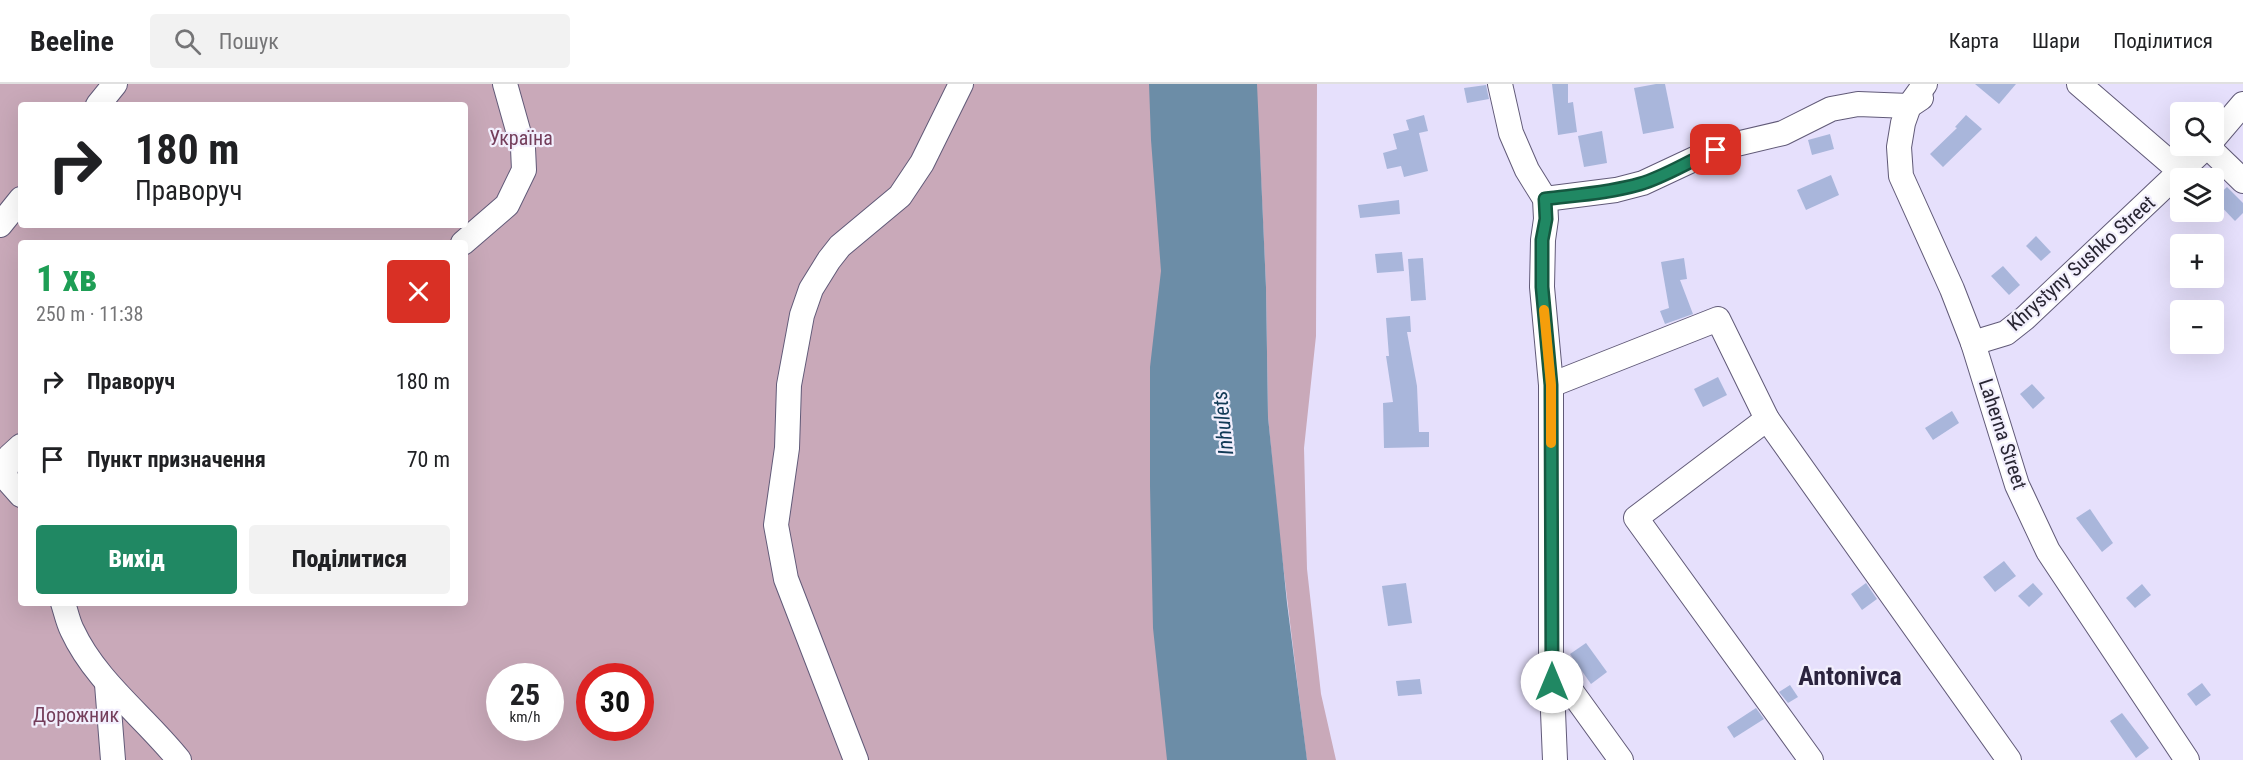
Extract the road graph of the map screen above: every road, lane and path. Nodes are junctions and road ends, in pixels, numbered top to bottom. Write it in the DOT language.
graph roads {
  1 [pos="115,84"];
  2 [pos="505,84"];
  3 [pos="961,84"];
  4 [pos="1500,84"];
  5 [pos="1925,84"];
  6 [pos="1940,84"];
  7 [pos="2079,84"];
  8 [pos="100,102"];
  9 [pos="2243,104"];
  10 [pos="1910,106"];
  11 [pos="2224,126"];
  12 [pos="2197,156"];
  13 [pos="2217,156"];
  14 [pos="2176,168"];
  15 [pos="2185,168"];
  16 [pos="2243,181"];
  17 [pos="2170,182"];
  18 [pos="1545,199"];
  19 [pos="18,203"];
  20 [pos="0,225"];
  21 [pos="466,240"];
  22 [pos="1973,343"];
  23 [pos="1551,385"];
  24 [pos="1767,419"];
  25 [pos="18,449"];
  26 [pos="18,492"];
  27 [pos="64,606"];
  28 [pos="1551,663"];
  29 [pos="107,684"];
  30 [pos="113,760"];
  31 [pos="179,760"];
  32 [pos="855,760"];
  33 [pos="1555,760"];
  34 [pos="1621,760"];
  35 [pos="1811,760"];
  36 [pos="2008,760"];
  37 [pos="2187,760"];
  1 -- 8 [label="street"];
  2 -- 21 [label="street"];
  3 -- 32 [label="street"];
  4 -- 18 [label="street"];
  5 -- 10 [label="street, Laherna Street"];
  6 -- 10 [label="street"];
  7 -- 14 [label="street"];
  9 -- 11 [label="street"];
  10 -- 18 [label="street"];
  10 -- 22 [label="street, Laherna Street"];
  12 -- 15 [label="street, Khrystyny Sushko Street"];
  13 -- 16 [label="street, Khrystyny Sushko Street"];
  17 -- 22 [label="street, Khrystyny Sushko Street"];
  18 -- 23 [label="street"];
  19 -- 20 [label="street"];
  22 -- 37 [label="street, Laherna Street"];
  23 -- 24 [label="street"];
  23 -- 28 [label="street"];
  24 -- 35 [label="street"];
  24 -- 36 [label="street"];
  25 -- 26 [label="street"];
  27 -- 29 [label="street"];
  28 -- 33 [label="street"];
  28 -- 34 [label="street"];
  29 -- 30 [label="street"];
  29 -- 31 [label="street"];
}
